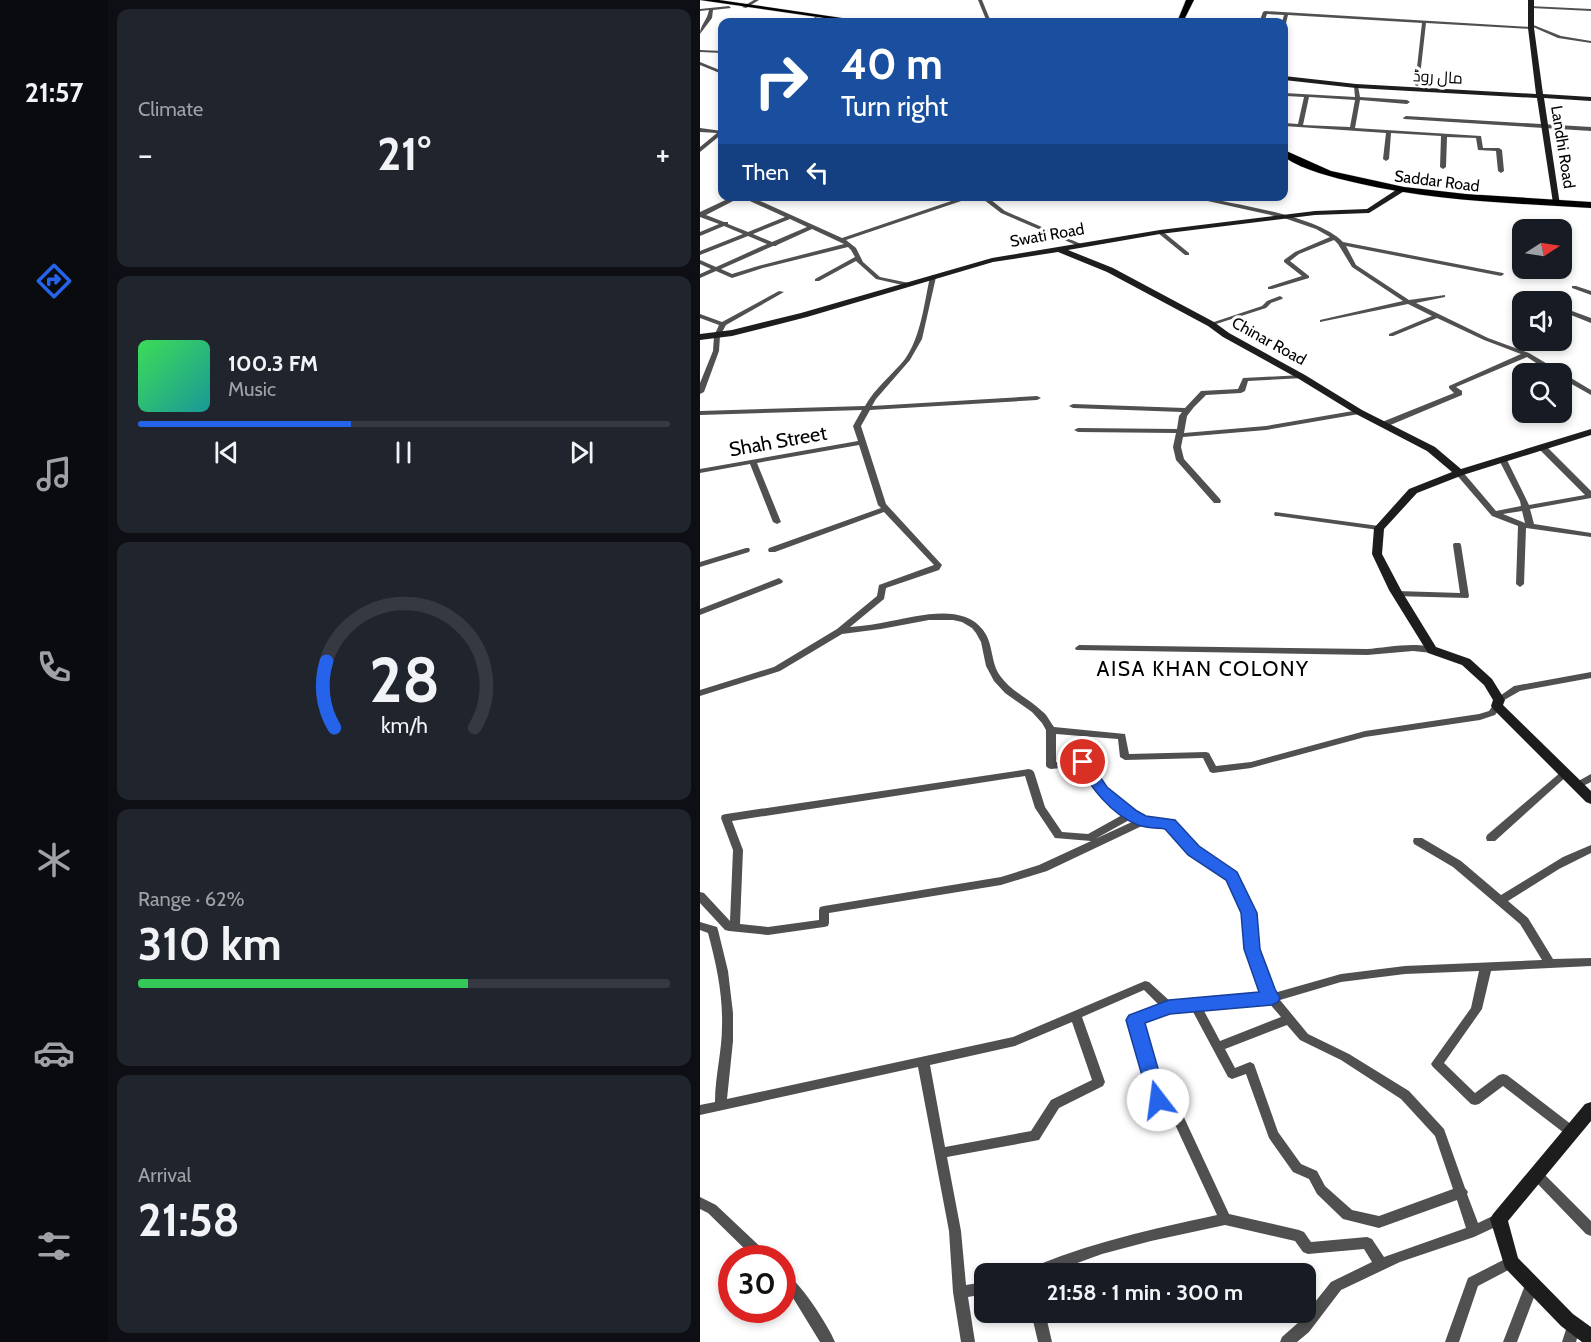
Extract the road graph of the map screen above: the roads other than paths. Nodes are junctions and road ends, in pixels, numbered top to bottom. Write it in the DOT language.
graph roads {
  1 [pos="757,0"];
  2 [pos="980,0"];
  3 [pos="1190,0"];
  4 [pos="702,1"];
  5 [pos="1531,3"];
  6 [pos="736,6"];
  7 [pos="710,9"];
  8 [pos="700,10"];
  9 [pos="1591,10"];
  10 [pos="1286,14"];
  11 [pos="803,18"];
  12 [pos="822,18"];
  13 [pos="988,18"];
  14 [pos="1182,18"];
  15 [pos="1263,18"];
  16 [pos="1285,18"];
  17 [pos="1424,23"];
  18 [pos="1531,26"];
  19 [pos="700,33"];
  20 [pos="1591,42"];
  21 [pos="700,51"];
  22 [pos="708,51"];
  23 [pos="718,52"];
  24 [pos="700,57"];
  25 [pos="700,63"];
  26 [pos="707,67"];
  27 [pos="700,69"];
  28 [pos="718,71"];
  29 [pos="1288,78"];
  30 [pos="1288,78"];
  31 [pos="1417,85"];
  32 [pos="1356,86"];
  33 [pos="1288,94"];
  34 [pos="1539,94"];
  35 [pos="1307,95"];
  36 [pos="1408,95"];
  37 [pos="1591,97"];
  38 [pos="1357,98"];
  39 [pos="1407,102"];
  40 [pos="1406,118"];
  41 [pos="1288,125"];
  42 [pos="1300,126"];
  43 [pos="1546,126"];
  44 [pos="1352,129"];
  45 [pos="1591,129"];
  46 [pos="700,130"];
  47 [pos="1389,131"];
  48 [pos="718,132"];
  49 [pos="1404,132"];
  50 [pos="718,135"];
  51 [pos="1444,135"];
  52 [pos="700,150"];
  53 [pos="1288,155"];
  54 [pos="1386,159"];
  55 [pos="1288,162"];
  56 [pos="1442,167"];
  57 [pos="1501,171"];
  58 [pos="1400,191"];
  59 [pos="730,201"];
  60 [pos="752,201"];
  61 [pos="958,201"];
  62 [pos="989,201"];
  63 [pos="1211,201"];
  64 [pos="1557,205"];
  65 [pos="1591,207"];
  66 [pos="701,214"];
  67 [pos="1286,217"];
  68 [pos="788,218"];
  69 [pos="726,224"];
  70 [pos="812,227"];
  71 [pos="1160,232"];
  72 [pos="748,233"];
  73 [pos="700,234"];
  74 [pos="1335,237"];
  75 [pos="842,240"];
  76 [pos="1341,243"];
  77 [pos="1078,244"];
  78 [pos="774,245"];
  79 [pos="848,245"];
  80 [pos="1056,248"];
  81 [pos="700,253"];
  82 [pos="1187,254"];
  83 [pos="858,258"];
  84 [pos="700,262"];
  85 [pos="716,270"];
  86 [pos="1501,274"];
  87 [pos="700,276"];
  88 [pos="933,276"];
  89 [pos="817,280"];
  90 [pos="907,284"];
  91 [pos="1574,287"];
  92 [pos="1270,288"];
  93 [pos="781,292"];
  94 [pos="1591,293"];
  95 [pos="1443,296"];
  96 [pos="1280,298"];
  97 [pos="1407,301"];
  98 [pos="1572,313"];
  99 [pos="700,315"];
  100 [pos="1437,316"];
  101 [pos="1322,321"];
  102 [pos="1591,321"];
  103 [pos="723,324"];
  104 [pos="1211,324"];
  105 [pos="1391,335"];
  106 [pos="717,336"];
  107 [pos="700,337"];
  108 [pos="1527,354"];
  109 [pos="1542,363"];
  110 [pos="1302,377"];
  111 [pos="1572,381"];
  112 [pos="700,392"];
  113 [pos="1591,393"];
  114 [pos="1036,399"];
  115 [pos="1073,406"];
  116 [pos="869,408"];
  117 [pos="1188,410"];
  118 [pos="1359,412"];
  119 [pos="700,413"];
  120 [pos="1385,424"];
  121 [pos="1078,430"];
  122 [pos="1181,433"];
  123 [pos="1590,433"];
  124 [pos="862,442"];
  125 [pos="1543,448"];
  126 [pos="1502,460"];
  127 [pos="753,462"];
  128 [pos="700,471"];
  129 [pos="1459,473"];
  130 [pos="1590,496"];
  131 [pos="1217,501"];
  132 [pos="886,509"];
  133 [pos="1527,509"];
  134 [pos="1278,514"];
  135 [pos="1495,514"];
  136 [pos="777,522"];
  137 [pos="1526,526"];
  138 [pos="1379,528"];
  139 [pos="1591,535"];
  140 [pos="1457,545"];
  141 [pos="746,550"];
  142 [pos="772,550"];
  143 [pos="700,565"];
  144 [pos="779,581"];
  145 [pos="1520,584"];
  146 [pos="1397,594"];
  147 [pos="700,612"];
  148 [pos="840,631"];
  149 [pos="1079,648"];
  150 [pos="1432,650"];
  151 [pos="1591,675"];
  152 [pos="700,693"];
  153 [pos="1498,703"];
  154 [pos="1051,730"];
  155 [pos="1564,774"];
  156 [pos="1591,777"];
  157 [pos="1576,786"];
  158 [pos="1591,799"];
  159 [pos="1131,815"];
  160 [pos="1143,821"];
  161 [pos="1491,838"];
  162 [pos="1418,841"];
  163 [pos="1591,849"];
  164 [pos="700,896"];
  165 [pos="1500,901"];
  166 [pos="700,926"];
  167 [pos="735,927"];
  168 [pos="1591,963"];
  169 [pos="1550,964"];
  170 [pos="1486,967"];
  171 [pos="1272,998"];
  172 [pos="1195,1005"];
  173 [pos="1169,1007"];
  174 [pos="1075,1015"];
  175 [pos="1289,1020"];
  176 [pos="1218,1047"];
  177 [pos="923,1061"];
  178 [pos="721,1105"];
  179 [pos="1591,1109"];
  180 [pos="700,1110"];
  181 [pos="1572,1132"];
  182 [pos="942,1153"];
  183 [pos="1536,1174"];
  184 [pos="1462,1192"];
  185 [pos="700,1203"];
  186 [pos="1225,1219"];
  187 [pos="1499,1219"];
  188 [pos="1591,1230"];
  189 [pos="1474,1231"];
  190 [pos="749,1245"];
  191 [pos="1511,1262"];
  192 [pos="1055,1263"];
  193 [pos="1382,1265"];
  194 [pos="1532,1284"];
  195 [pos="974,1289"];
  196 [pos="796,1291"];
  197 [pos="960,1292"];
  198 [pos="1041,1323"];
  199 [pos="1571,1334"];
  200 [pos="1591,1338"];
  201 [pos="828,1342"];
  202 [pos="968,1342"];
  203 [pos="1045,1342"];
  204 [pos="1287,1342"];
  205 [pos="1452,1342"];
  206 [pos="1510,1342"];
  1 -- 6 [label="street"];
  2 -- 13 [label="street"];
  3 -- 14 [label="main road"];
  4 -- 6 [label="main road"];
  5 -- 9 [label="street"];
  5 -- 18 [label="street, Landhi Road"];
  6 -- 7 [label="street"];
  6 -- 11 [label="main road"];
  6 -- 12 [label="main road"];
  7 -- 8 [label="street"];
  7 -- 19 [label="street"];
  10 -- 15 [label="street"];
  10 -- 16 [label="street"];
  10 -- 17 [label="street"];
  17 -- 18 [label="street"];
  17 -- 31 [label="street"];
  18 -- 20 [label="street"];
  18 -- 34 [label="street, Landhi Road"];
  21 -- 22 [label="street"];
  22 -- 23 [label="street"];
  22 -- 24 [label="street"];
  25 -- 26 [label="street"];
  26 -- 27 [label="street"];
  26 -- 28 [label="street"];
  29 -- 31 [label="street, مال روڈ"];
  30 -- 32 [label="street, مال روڈ"];
  31 -- 34 [label="street, مال روڈ"];
  32 -- 34 [label="street, مال روڈ"];
  32 -- 38 [label="street"];
  33 -- 35 [label="street"];
  34 -- 37 [label="street, مال روڈ"];
  34 -- 43 [label="street, Landhi Road"];
  35 -- 38 [label="street"];
  35 -- 42 [label="street"];
  36 -- 39 [label="street"];
  38 -- 39 [label="street"];
  38 -- 44 [label="street"];
  39 -- 40 [label="street"];
  40 -- 43 [label="street"];
  40 -- 49 [label="street"];
  41 -- 42 [label="street"];
  42 -- 44 [label="street"];
  43 -- 45 [label="street"];
  43 -- 64 [label="street, Landhi Road"];
  44 -- 47 [label="street"];
  46 -- 48 [label="street"];
  47 -- 49 [label="street"];
  47 -- 54 [label="street"];
  49 -- 51 [label="street"];
  50 -- 52 [label="street"];
  51 -- 56 [label="street"];
  51 -- 57 [label="street"];
  53 -- 58 [label="main road"];
  55 -- 58 [label="main road, Saddar Road"];
  58 -- 64 [label="main road, Saddar Road"];
  58 -- 67 [label="street, Swati Road"];
  59 -- 66 [label="street"];
  60 -- 68 [label="street"];
  61 -- 75 [label="street"];
  62 -- 77 [label="street"];
  63 -- 67 [label="street"];
  64 -- 65 [label="main road, Saddar Road"];
  66 -- 69 [label="street"];
  67 -- 71 [label="street, Swati Road"];
  67 -- 74 [label="street"];
  68 -- 70 [label="street"];
  68 -- 72 [label="street"];
  69 -- 72 [label="street"];
  69 -- 73 [label="street"];
  70 -- 75 [label="street"];
  70 -- 78 [label="street"];
  71 -- 77 [label="street, Swati Road"];
  71 -- 82 [label="street"];
  72 -- 78 [label="street"];
  72 -- 81 [label="street"];
  74 -- 76 [label="street"];
  74 -- 92 [label="street"];
  75 -- 79 [label="street"];
  76 -- 86 [label="street"];
  76 -- 97 [label="street"];
  77 -- 80 [label="street, Swati Road"];
  78 -- 85 [label="street"];
  79 -- 83 [label="street"];
  79 -- 85 [label="street"];
  80 -- 88 [label="street, Swati Road"];
  80 -- 104 [label="street, Chinar Road"];
  83 -- 89 [label="street"];
  83 -- 90 [label="street"];
  84 -- 85 [label="street"];
  85 -- 87 [label="street"];
  88 -- 90 [label="street, Swati Road"];
  88 -- 116 [label="street"];
  90 -- 106 [label="street, Swati Road"];
  91 -- 94 [label="street"];
  93 -- 103 [label="street"];
  95 -- 97 [label="street"];
  96 -- 104 [label="street"];
  97 -- 100 [label="street"];
  97 -- 101 [label="street"];
  98 -- 102 [label="street"];
  99 -- 103 [label="street"];
  100 -- 105 [label="street"];
  100 -- 108 [label="street"];
  103 -- 106 [label="street"];
  104 -- 110 [label="street, Chinar Road"];
  106 -- 107 [label="street, Swati Road"];
  106 -- 112 [label="street"];
  108 -- 109 [label="street"];
  108 -- 120 [label="street"];
  110 -- 117 [label="street"];
  110 -- 118 [label="street, Chinar Road"];
  111 -- 113 [label="street"];
  114 -- 116 [label="street"];
  115 -- 117 [label="street"];
  116 -- 119 [label="street"];
  116 -- 124 [label="street"];
  117 -- 122 [label="street"];
  118 -- 120 [label="street, Chinar Road"];
  118 -- 122 [label="street"];
  120 -- 129 [label="street, Chinar Road"];
  121 -- 122 [label="street"];
  122 -- 131 [label="street"];
  123 -- 125 [label="street"];
  124 -- 127 [label="street, Shah Street"];
  124 -- 132 [label="street"];
  125 -- 126 [label="street"];
  125 -- 130 [label="street"];
  126 -- 129 [label="street"];
  126 -- 133 [label="street"];
  127 -- 128 [label="street, Shah Street"];
  127 -- 136 [label="street"];
  129 -- 135 [label="street"];
  129 -- 138 [label="street"];
  130 -- 133 [label="street"];
  132 -- 142 [label="street"];
  132 -- 148 [label="street"];
  133 -- 135 [label="street"];
  133 -- 137 [label="street"];
  134 -- 138 [label="street"];
  135 -- 137 [label="street"];
  137 -- 139 [label="street"];
  137 -- 145 [label="street"];
  138 -- 146 [label="street"];
  140 -- 146 [label="street"];
  141 -- 143 [label="street"];
  144 -- 147 [label="street"];
  146 -- 150 [label="street"];
  148 -- 152 [label="street"];
  148 -- 154 [label="street"];
  149 -- 150 [label="street"];
  150 -- 153 [label="street"];
  151 -- 153 [label="street"];
  153 -- 154 [label="street"];
  153 -- 155 [label="street"];
  154 -- 159 [label="street"];
  155 -- 157 [label="street"];
  155 -- 161 [label="street"];
  156 -- 157 [label="street"];
  157 -- 158 [label="street"];
  159 -- 160 [label="street"];
  159 -- 167 [label="street"];
  160 -- 167 [label="street"];
  160 -- 171 [label="street"];
  162 -- 165 [label="street"];
  163 -- 165 [label="street"];
  164 -- 167 [label="street"];
  165 -- 169 [label="street"];
  166 -- 178 [label="street"];
  168 -- 169 [label="street"];
  169 -- 170 [label="street"];
  170 -- 171 [label="street"];
  170 -- 181 [label="street"];
  171 -- 172 [label="street"];
  171 -- 175 [label="street"];
  172 -- 173 [label="street"];
  172 -- 176 [label="street"];
  173 -- 174 [label="street"];
  173 -- 186 [label="street"];
  174 -- 177 [label="street"];
  174 -- 182 [label="street"];
  175 -- 176 [label="street"];
  175 -- 184 [label="street"];
  176 -- 184 [label="street"];
  177 -- 178 [label="street"];
  177 -- 182 [label="street"];
  178 -- 180 [label="street"];
  179 -- 181 [label="street"];
  181 -- 183 [label="street"];
  182 -- 197 [label="street"];
  183 -- 187 [label="street"];
  183 -- 188 [label="street"];
  184 -- 189 [label="street"];
  185 -- 190 [label="street"];
  186 -- 192 [label="street"];
  186 -- 193 [label="street"];
  187 -- 189 [label="street"];
  187 -- 191 [label="street"];
  189 -- 193 [label="street"];
  191 -- 194 [label="street"];
  191 -- 205 [label="street"];
  193 -- 204 [label="street"];
  194 -- 199 [label="street"];
  194 -- 206 [label="street"];
  195 -- 197 [label="street"];
  196 -- 201 [label="street"];
  197 -- 202 [label="street"];
  198 -- 203 [label="street"];
  199 -- 200 [label="street"];
}
